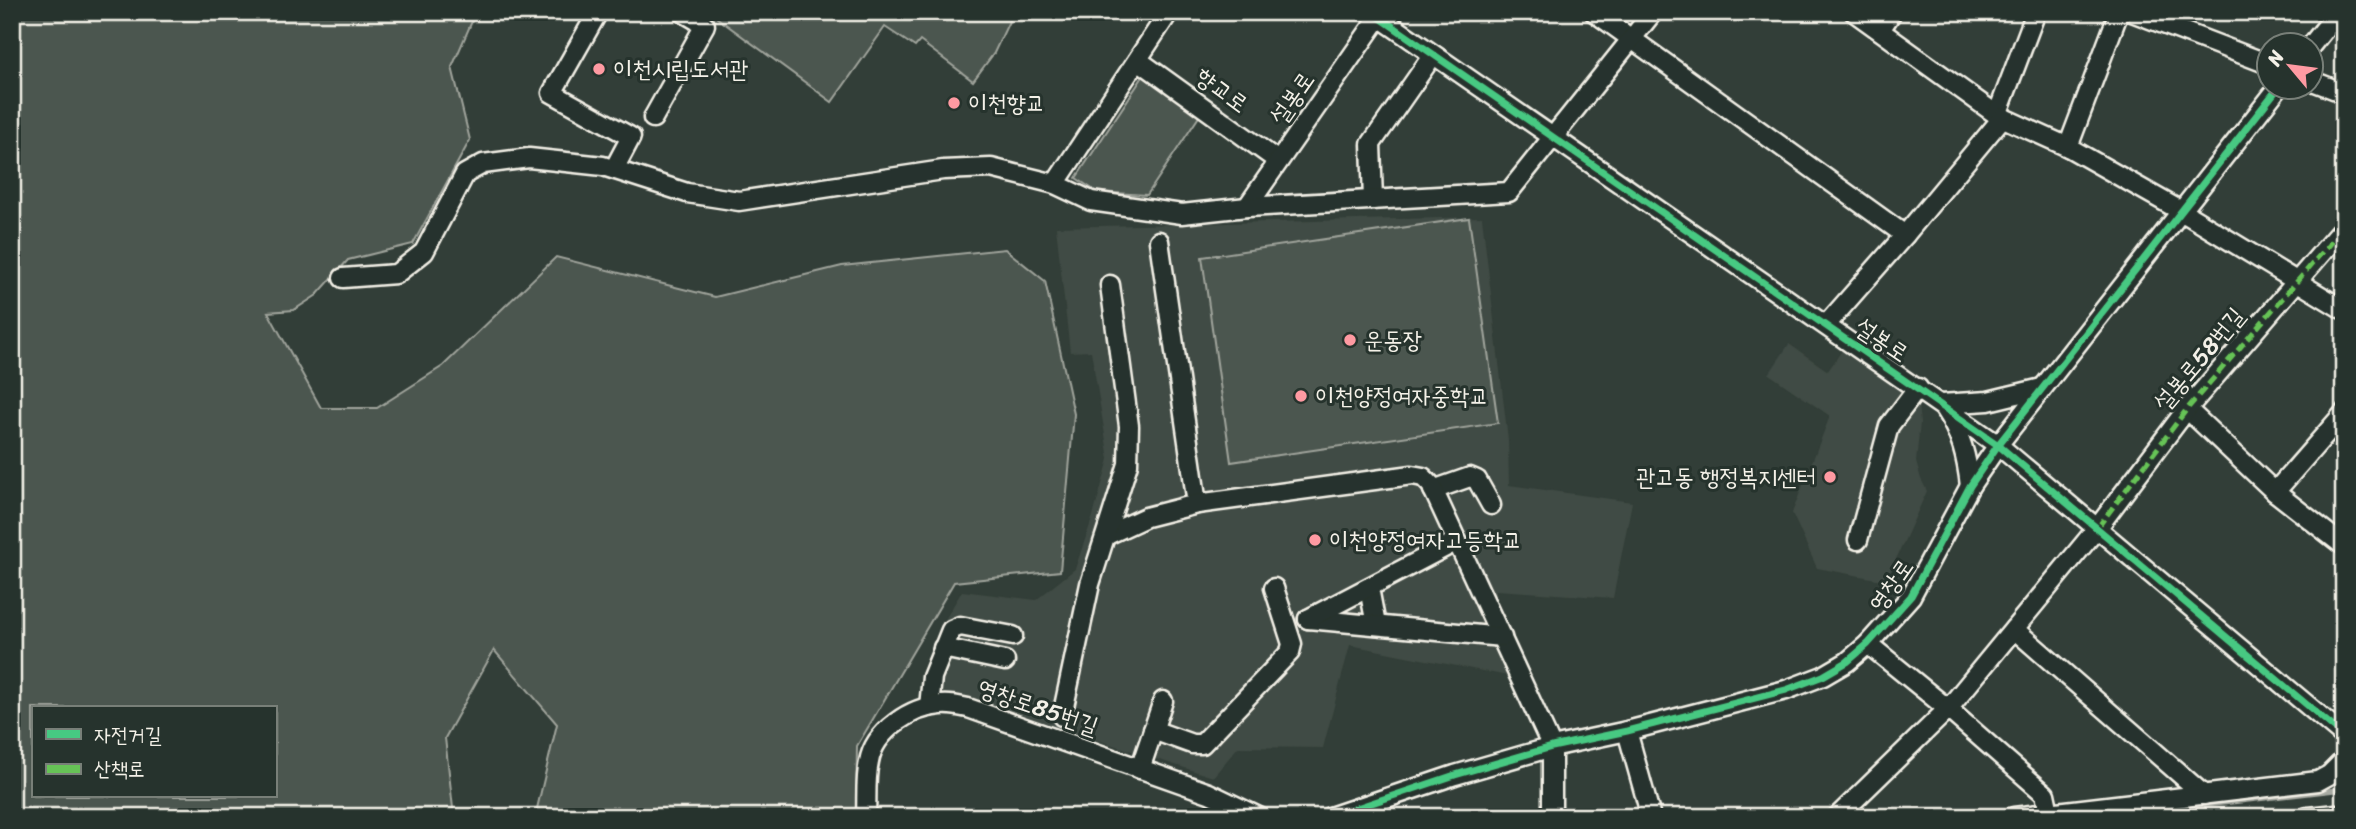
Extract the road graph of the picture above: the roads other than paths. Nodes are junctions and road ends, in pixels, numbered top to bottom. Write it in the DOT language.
graph roads {
  1 [pos="598,12"];
  2 [pos="683,12"];
  3 [pos="1169,12"];
  4 [pos="1594,12"];
  5 [pos="1653,12"];
  6 [pos="1854,12"];
  7 [pos="1892,12"];
  8 [pos="2036,12"];
  9 [pos="2119,12"];
  10 [pos="2132,12"];
  11 [pos="2337,12"];
  12 [pos="1375,15"];
  13 [pos="2344,18"];
  14 [pos="1880,30"];
  15 [pos="2322,32"];
  16 [pos="1632,38"];
  17 [pos="1433,55"];
  18 [pos="2254,58"];
  19 [pos="1138,60"];
  20 [pos="2324,85"];
  21 [pos="2344,93"];
  22 [pos="2267,102"];
  23 [pos="2000,116"];
  24 [pos="653,118"];
  25 [pos="1554,138"];
  26 [pos="2068,147"];
  27 [pos="1279,161"];
  28 [pos="614,169"];
  29 [pos="1055,184"];
  30 [pos="1373,200"];
  31 [pos="1247,207"];
  32 [pos="2181,211"];
  33 [pos="2344,226"];
  34 [pos="1905,235"];
  35 [pos="1159,241"];
  36 [pos="343,278"];
  37 [pos="2296,283"];
  38 [pos="1110,285"];
  39 [pos="2344,310"];
  40 [pos="1826,325"];
  41 [pos="1917,388"];
  42 [pos="2042,388"];
  43 [pos="1941,404"];
  44 [pos="2187,409"];
  45 [pos="2344,413"];
  46 [pos="1997,444"];
  47 [pos="1970,486"];
  48 [pos="1433,490"];
  49 [pos="2275,492"];
  50 [pos="1197,504"];
  51 [pos="1491,505"];
  52 [pos="2098,527"];
  53 [pos="1107,535"];
  54 [pos="1858,540"];
  55 [pos="1457,541"];
  56 [pos="2344,546"];
  57 [pos="1274,588"];
  58 [pos="1369,588"];
  59 [pos="1308,619"];
  60 [pos="1376,625"];
  61 [pos="2014,629"];
  62 [pos="1288,630"];
  63 [pos="1013,636"];
  64 [pos="1502,637"];
  65 [pos="1868,643"];
  66 [pos="943,648"];
  67 [pos="1005,662"];
  68 [pos="1163,701"];
  69 [pos="929,707"];
  70 [pos="1948,709"];
  71 [pos="1062,716"];
  72 [pos="1153,730"];
  73 [pos="1627,731"];
  74 [pos="2344,736"];
  75 [pos="1552,747"];
  76 [pos="2344,760"];
  77 [pos="1140,769"];
  78 [pos="2204,794"];
  79 [pos="2050,815"];
  80 [pos="866,817"];
  81 [pos="1259,817"];
  82 [pos="1330,817"];
  83 [pos="1552,817"];
  84 [pos="1651,817"];
  85 [pos="1837,817"];
  86 [pos="2014,817"];
  87 [pos="2308,817"];
  88 [pos="2344,817"];
  1 -- 28 [label="street"];
  2 -- 24 [label="street"];
  3 -- 19 [label="street"];
  4 -- 16 [label="street"];
  5 -- 16 [label="street"];
  6 -- 14 [label="street"];
  7 -- 14 [label="street"];
  8 -- 23 [label="street"];
  9 -- 26 [label="street"];
  10 -- 18 [label="street"];
  11 -- 13 [label="street"];
  11 -- 15 [label="street"];
  12 -- 17 [label="street, 설봉로"];
  12 -- 27 [label="street, 설봉로"];
  14 -- 23 [label="street"];
  16 -- 25 [label="street"];
  16 -- 34 [label="street"];
  17 -- 25 [label="street, 설봉로"];
  17 -- 30 [label="street"];
  19 -- 27 [label="street, 향교로"];
  19 -- 29 [label="street"];
  20 -- 21 [label="street"];
  22 -- 32 [label="street, 영창로"];
  23 -- 26 [label="street"];
  23 -- 34 [label="street"];
  25 -- 30 [label="street"];
  25 -- 40 [label="street, 설봉로"];
  26 -- 32 [label="street"];
  27 -- 31 [label="street, 설봉로"];
  28 -- 29 [label="street"];
  28 -- 36 [label="street"];
  29 -- 31 [label="street"];
  30 -- 31 [label="street"];
  32 -- 37 [label="street"];
  32 -- 42 [label="street, 영창로"];
  33 -- 37 [label="street, 설봉로58번길"];
  34 -- 40 [label="street"];
  35 -- 50 [label="street"];
  37 -- 39 [label="street"];
  37 -- 44 [label="street, 설봉로58번길"];
  38 -- 53 [label="street"];
  40 -- 41 [label="street, 설봉로"];
  41 -- 43 [label="street, 설봉로"];
  41 -- 54 [label="street"];
  42 -- 43 [label="street"];
  42 -- 46 [label="street, 영창로"];
  43 -- 46 [label="street, 설봉로"];
  43 -- 47 [label="street"];
  44 -- 49 [label="street"];
  44 -- 52 [label="street, 설봉로58번길"];
  45 -- 49 [label="street"];
  46 -- 47 [label="street, 영창로"];
  46 -- 52 [label="street, 설봉로"];
  47 -- 65 [label="street, 영창로"];
  48 -- 50 [label="street"];
  48 -- 51 [label="street"];
  48 -- 55 [label="street"];
  49 -- 56 [label="street"];
  50 -- 53 [label="street"];
  52 -- 61 [label="street, 설봉로58번길"];
  52 -- 74 [label="street, 설봉로"];
  53 -- 71 [label="street"];
  55 -- 58 [label="street"];
  55 -- 64 [label="street"];
  57 -- 62 [label="street"];
  58 -- 59 [label="street"];
  58 -- 60 [label="street"];
  59 -- 60 [label="street"];
  59 -- 62 [label="street"];
  60 -- 64 [label="street"];
  61 -- 70 [label="street, 설봉로58번길"];
  61 -- 78 [label="street"];
  62 -- 72 [label="street"];
  63 -- 66 [label="street"];
  64 -- 75 [label="street"];
  65 -- 70 [label="street"];
  65 -- 73 [label="street, 영창로"];
  66 -- 67 [label="street"];
  66 -- 69 [label="street"];
  68 -- 72 [label="street"];
  69 -- 77 [label="street, 영창로85번길"];
  69 -- 80 [label="street, 영창로85번길"];
  70 -- 79 [label="street"];
  70 -- 85 [label="street, 설봉로58번길"];
  72 -- 77 [label="street"];
  73 -- 75 [label="street, 영창로"];
  73 -- 84 [label="street"];
  75 -- 82 [label="street, 영창로"];
  75 -- 83 [label="street"];
  76 -- 78 [label="street"];
  77 -- 81 [label="street, 영창로85번길"];
  78 -- 79 [label="street"];
  79 -- 86 [label="street"];
  87 -- 88 [label="street"];
}
